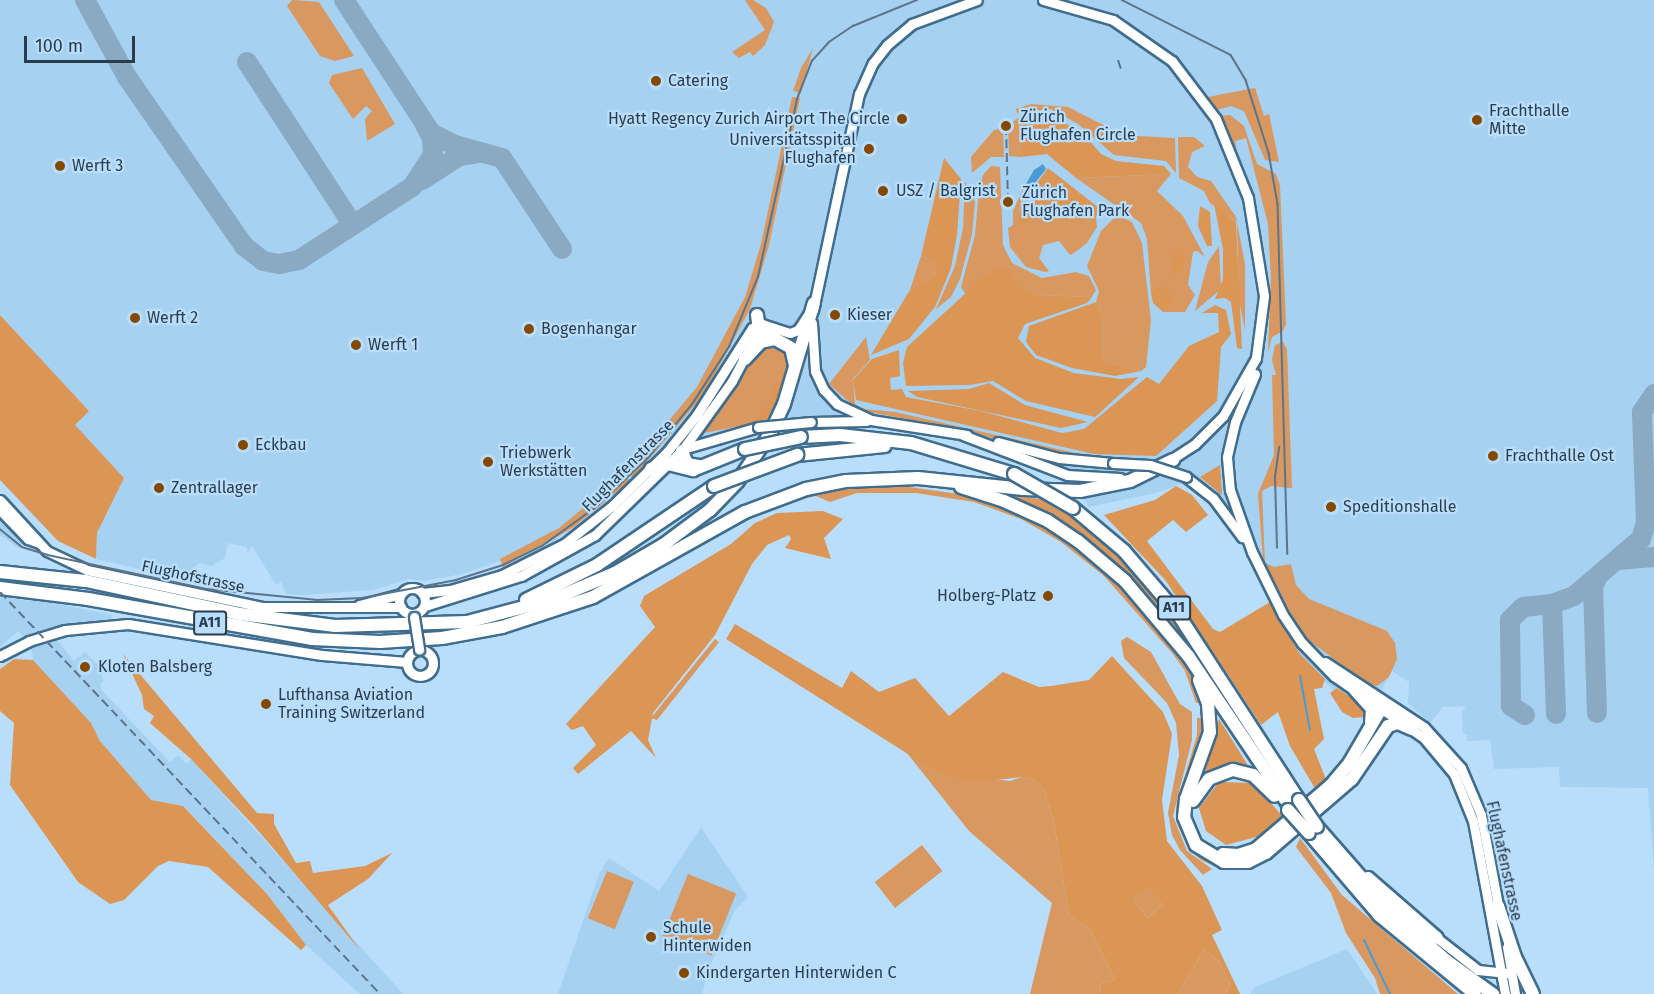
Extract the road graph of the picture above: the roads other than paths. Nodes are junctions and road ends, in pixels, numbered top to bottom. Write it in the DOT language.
graph roads {
  1 [pos="977,0"];
  2 [pos="1043,0"];
  3 [pos="814,303"];
  4 [pos="756,326"];
  5 [pos="775,339"];
  6 [pos="1256,358"];
  7 [pos="745,359"];
  8 [pos="795,370"];
  9 [pos="712,392"];
  10 [pos="878,421"];
  11 [pos="696,432"];
  12 [pos="963,435"];
  13 [pos="707,440"];
  14 [pos="682,450"];
  15 [pos="966,458"];
  16 [pos="1173,460"];
  17 [pos="668,464"];
  18 [pos="704,466"];
  19 [pos="651,469"];
  20 [pos="885,478"];
  21 [pos="0,500"];
  22 [pos="0,510"];
  23 [pos="39,543"];
  24 [pos="1252,552"];
  25 [pos="0,572"];
  26 [pos="0,588"];
  27 [pos="422,593"];
  28 [pos="401,594"];
  29 [pos="424,606"];
  30 [pos="401,607"];
  31 [pos="348,608"];
  32 [pos="414,615"];
  33 [pos="391,627"];
  34 [pos="419,650"];
  35 [pos="0,656"];
  36 [pos="1189,657"];
  37 [pos="1318,658"];
  38 [pos="406,662"];
  39 [pos="1355,690"];
  40 [pos="1385,706"];
  41 [pos="1370,729"];
  42 [pos="1412,729"];
  43 [pos="1376,742"];
  44 [pos="1293,806"];
  45 [pos="1315,830"];
  46 [pos="1498,906"];
  47 [pos="1437,938"];
  48 [pos="1512,972"];
  49 [pos="1501,974"];
  50 [pos="1501,993"];
  51 [pos="1475,994"];
  52 [pos="1515,994"];
  53 [pos="1533,994"];
  1 -- 3 [label="main road"];
  2 -- 6 [label="main road"];
  3 -- 4 [label="main road"];
  3 -- 8 [label="highway"];
  3 -- 10 [label="main road"];
  4 -- 5 [label="highway"];
  4 -- 7 [label="main road"];
  4 -- 9 [label="main road, Flughafenstrasse"];
  5 -- 7 [label="highway"];
  5 -- 8 [label="highway"];
  6 -- 16 [label="main road"];
  6 -- 24 [label="main road"];
  7 -- 11 [label="main road"];
  8 -- 33 [label="highway"];
  9 -- 11 [label="main road"];
  9 -- 19 [label="main road, Flughafenstrasse"];
  10 -- 12 [label="main road"];
  10 -- 13 [label="main road, bridge"];
  11 -- 13 [label="main road"];
  11 -- 14 [label="main road"];
  12 -- 16 [label="main road"];
  12 -- 24 [label="main road, bridge"];
  13 -- 14 [label="main road"];
  14 -- 17 [label="main road, Flughafenstrasse"];
  14 -- 18 [label="highway"];
  15 -- 18 [label="highway, bridge"];
  15 -- 33 [label="highway, A11, bridge"];
  15 -- 44 [label="highway, A11, bridge"];
  16 -- 20 [label="highway"];
  17 -- 18 [label="highway"];
  17 -- 19 [label="highway"];
  17 -- 29 [label="main road, Flughafenstrasse"];
  19 -- 27 [label="main road, Flughafenstrasse"];
  20 -- 26 [label="highway, A11"];
  20 -- 36 [label="highway, A11"];
  21 -- 23 [label="main road, Flughofstrasse"];
  22 -- 23 [label="main road, Flughofstrasse"];
  23 -- 31 [label="main road, Flughofstrasse"];
  24 -- 37 [label="main road"];
  25 -- 33 [label="highway, A11"];
  27 -- 28 [label="main road"];
  27 -- 29 [label="main road"];
  28 -- 30 [label="main road"];
  28 -- 31 [label="main road, Flughofstrasse"];
  29 -- 32 [label="main road"];
  30 -- 31 [label="main road, Flughofstrasse"];
  30 -- 32 [label="main road"];
  32 -- 34 [label="main road, bridge"];
  34 -- 38 [label="main road"];
  34 -- 38 [label="main road"];
  35 -- 38 [label="main road"];
  36 -- 43 [label="highway"];
  36 -- 44 [label="highway, A11"];
  37 -- 39 [label="main road"];
  37 -- 40 [label="main road"];
  39 -- 40 [label="main road"];
  39 -- 41 [label="highway"];
  40 -- 41 [label="highway"];
  40 -- 42 [label="main road, Flughafenstrasse"];
  40 -- 43 [label="highway"];
  40 -- 46 [label="main road, Flughafenstrasse"];
  41 -- 44 [label="highway"];
  42 -- 43 [label="highway"];
  42 -- 49 [label="main road, Flughafenstrasse"];
  44 -- 45 [label="highway, A11, bridge"];
  45 -- 47 [label="highway"];
  45 -- 50 [label="highway, A11"];
  45 -- 51 [label="highway, A11"];
  46 -- 48 [label="main road, Flughafenstrasse"];
  46 -- 53 [label="highway"];
  47 -- 49 [label="main road"];
  48 -- 49 [label="main road"];
  48 -- 52 [label="main road, Flughafenstrasse"];
  49 -- 50 [label="main road, Flughafenstrasse"];
}
